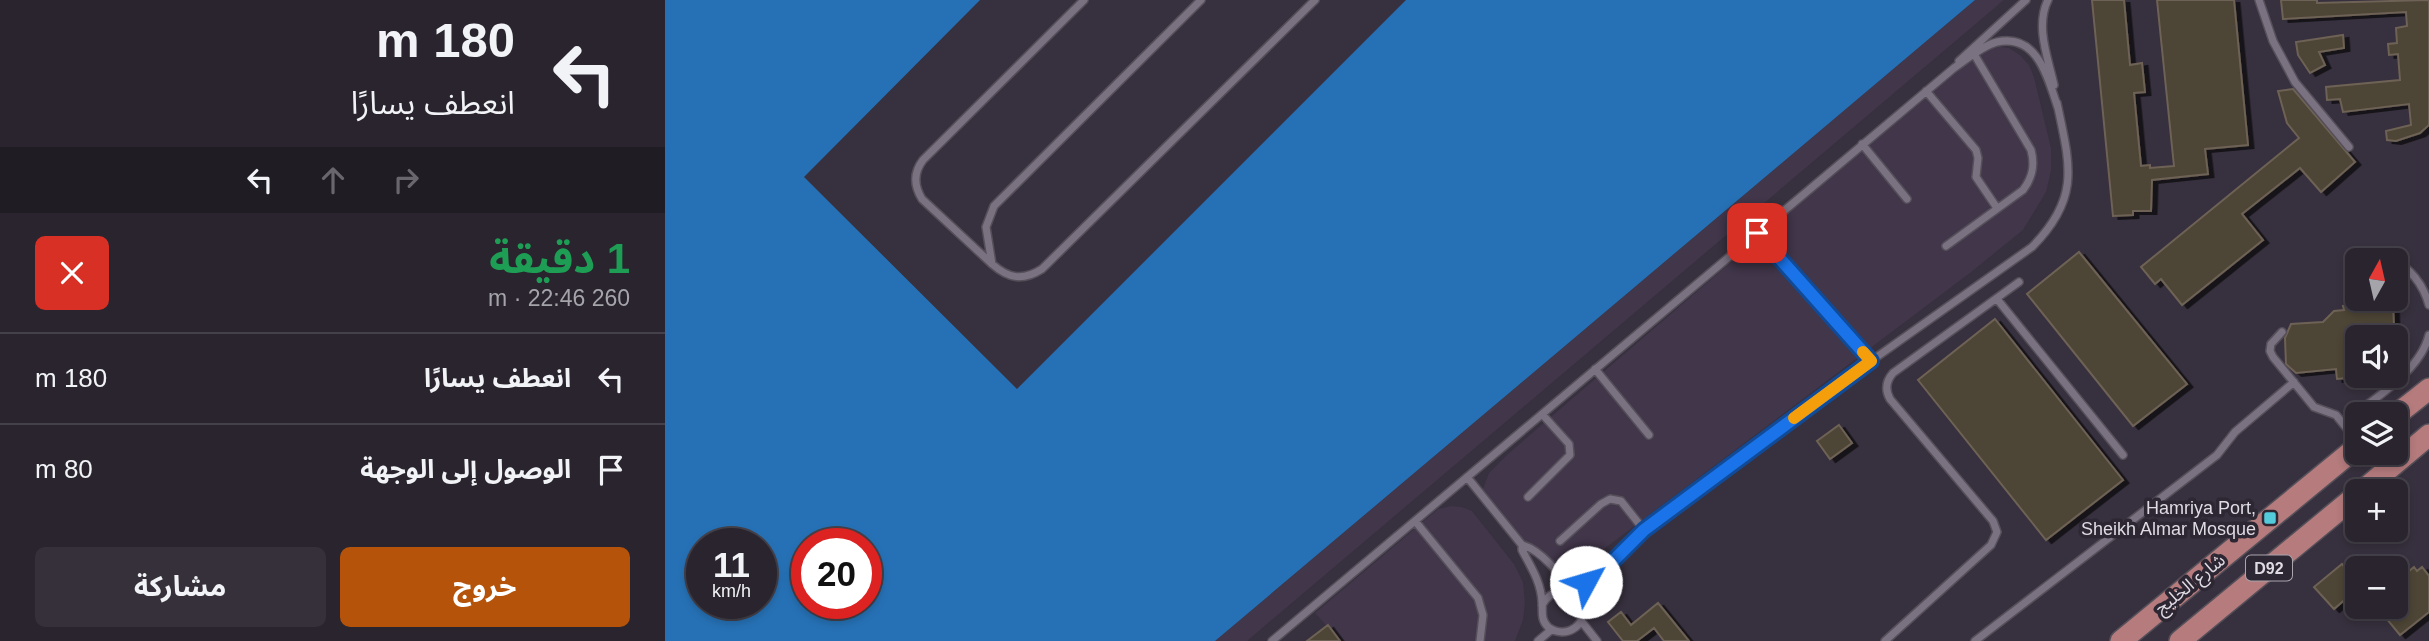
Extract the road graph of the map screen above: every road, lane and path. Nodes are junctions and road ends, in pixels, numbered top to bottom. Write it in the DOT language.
graph roads {
  1 [pos="1084,0"];
  2 [pos="1201,0"];
  3 [pos="1315,0"];
  4 [pos="2026,0"];
  5 [pos="2048,0"];
  6 [pos="2259,0"];
  7 [pos="1974,54"];
  8 [pos="1954,68"];
  9 [pos="1926,91"];
  10 [pos="2058,107"];
  11 [pos="1862,144"];
  12 [pos="2349,148"];
  13 [pos="1907,200"];
  14 [pos="1997,208"];
  15 [pos="1757,233"];
  16 [pos="1946,246"];
  17 [pos="992,264"];
  18 [pos="2408,269"];
  19 [pos="2019,282"];
  20 [pos="1997,299"];
  21 [pos="2429,305"];
  22 [pos="2282,332"];
  23 [pos="2429,335"];
  24 [pos="1871,361"];
  25 [pos="1595,369"];
  26 [pos="2294,382"];
  27 [pos="2429,389"];
  28 [pos="2408,406"];
  29 [pos="1542,414"];
  30 [pos="2343,423"];
  31 [pos="2345,426"];
  32 [pos="1649,435"];
  33 [pos="2429,435"];
  34 [pos="2123,455"];
  35 [pos="2345,457"];
  36 [pos="1467,477"];
  37 [pos="2377,479"];
  38 [pos="1528,497"];
  39 [pos="2345,505"];
  40 [pos="1415,521"];
  41 [pos="1644,530"];
  42 [pos="1560,541"];
  43 [pos="1522,545"];
  44 [pos="1572,593"];
  45 [pos="1542,605"];
  46 [pos="1582,622"];
  47 [pos="1551,630"];
  48 [pos="1563,634"];
  49 [pos="1272,641"];
  50 [pos="1480,641"];
  51 [pos="1538,641"];
  52 [pos="1569,641"];
  53 [pos="1597,641"];
  54 [pos="1885,641"];
  55 [pos="1975,641"];
  56 [pos="2120,641"];
  57 [pos="2180,641"];
  1 -- 17 [label="lane"];
  2 -- 17 [label="lane"];
  3 -- 17 [label="lane"];
  4 -- 8 [label="lane"];
  5 -- 10 [label="lane"];
  6 -- 12 [label="lane"];
  7 -- 8 [label="lane"];
  7 -- 10 [label="lane"];
  7 -- 14 [label="lane"];
  8 -- 9 [label="lane"];
  9 -- 11 [label="lane"];
  9 -- 14 [label="lane"];
  10 -- 24 [label="lane"];
  11 -- 13 [label="lane"];
  11 -- 15 [label="lane"];
  14 -- 16 [label="lane"];
  15 -- 24 [label="lane"];
  15 -- 25 [label="lane"];
  18 -- 21 [label="lane"];
  19 -- 20 [label="lane"];
  20 -- 34 [label="lane"];
  20 -- 54 [label="lane"];
  22 -- 26 [label="lane"];
  23 -- 30 [label="lane"];
  24 -- 41 [label="lane"];
  25 -- 29 [label="lane"];
  25 -- 32 [label="lane"];
  26 -- 30 [label="lane"];
  26 -- 55 [label="lane"];
  27 -- 28 [label="main road"];
  29 -- 36 [label="lane"];
  29 -- 38 [label="lane"];
  30 -- 31 [label="lane"];
  33 -- 37 [label="main road"];
  35 -- 56 [label="main road, شارع الخليج / D92"];
  36 -- 40 [label="lane"];
  36 -- 43 [label="lane"];
  39 -- 57 [label="main road, D92"];
  40 -- 49 [label="lane"];
  40 -- 50 [label="lane"];
  41 -- 42 [label="lane"];
  41 -- 44 [label="lane"];
  43 -- 44 [label="lane"];
  43 -- 45 [label="lane"];
  44 -- 45 [label="lane"];
  44 -- 46 [label="lane"];
  45 -- 47 [label="lane"];
  46 -- 48 [label="lane"];
  46 -- 53 [label="lane"];
  47 -- 48 [label="lane"];
  47 -- 51 [label="lane"];
  48 -- 52 [label="lane"];
}
